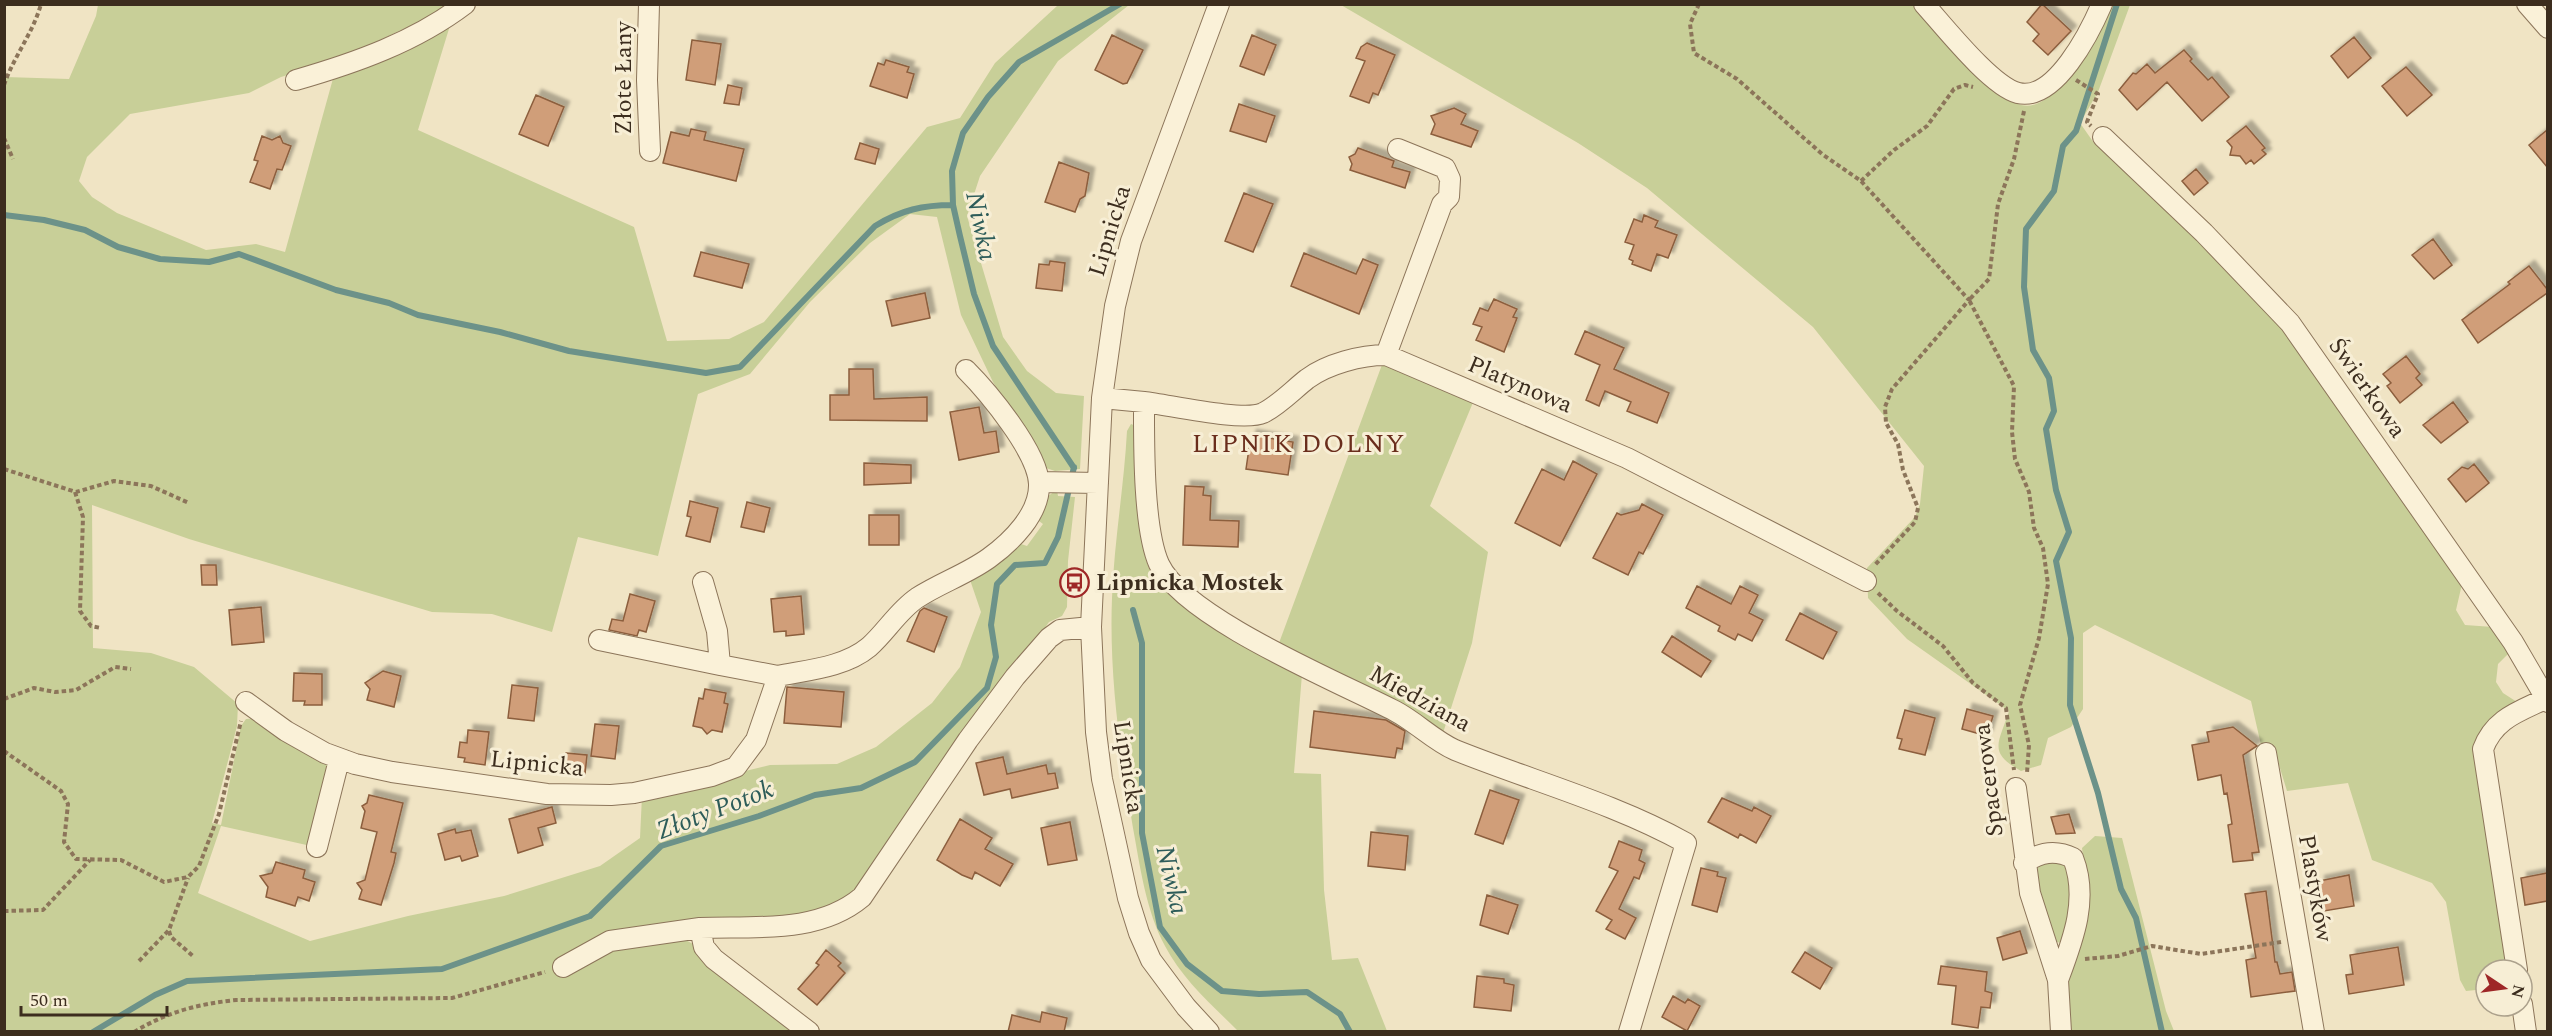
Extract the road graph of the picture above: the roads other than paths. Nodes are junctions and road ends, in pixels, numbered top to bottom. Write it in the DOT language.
graph roads {
  1 [pos="465,4"];
  2 [pos="649,4"];
  3 [pos="1219,4"];
  4 [pos="1924,4"];
  5 [pos="2102,4"];
  6 [pos="2528,4"];
  7 [pos="2547,28"];
  8 [pos="296,80"];
  9 [pos="2103,137"];
  10 [pos="1398,149"];
  11 [pos="650,152"];
  12 [pos="1386,355"];
  13 [pos="966,370"];
  14 [pos="1102,398"];
  15 [pos="1144,402"];
  16 [pos="1045,482"];
  17 [pos="1089,483"];
  18 [pos="1866,581"];
  19 [pos="704,582"];
  20 [pos="1090,627"];
  21 [pos="599,640"];
  22 [pos="720,665"];
  23 [pos="778,676"];
  24 [pos="2546,701"];
  25 [pos="251,706"];
  26 [pos="2266,753"];
  27 [pos="339,760"];
  28 [pos="2016,788"];
  29 [pos="317,847"];
  30 [pos="2024,863"];
  31 [pos="700,928"];
  32 [pos="2515,958"];
  33 [pos="563,967"];
  34 [pos="2058,980"];
  35 [pos="810,1032"];
  36 [pos="1209,1032"];
  37 [pos="1629,1032"];
  38 [pos="2061,1032"];
  39 [pos="2314,1032"];
  1 -- 8 [label="street"];
  2 -- 11 [label="street, Złote Łany"];
  3 -- 14 [label="street, Lipnicka"];
  4 -- 5 [label="street"];
  6 -- 7 [label="street"];
  9 -- 24 [label="street, Świerkowa"];
  10 -- 12 [label="street"];
  12 -- 15 [label="street"];
  12 -- 18 [label="street, Platynowa"];
  13 -- 16 [label="street"];
  14 -- 15 [label="street"];
  14 -- 17 [label="street, Lipnicka"];
  15 -- 37 [label="street, Miedziana"];
  16 -- 17 [label="street"];
  16 -- 23 [label="street"];
  17 -- 20 [label="street, Lipnicka"];
  19 -- 22 [label="street"];
  20 -- 31 [label="street"];
  20 -- 36 [label="street, Lipnicka"];
  21 -- 22 [label="street"];
  22 -- 23 [label="street"];
  23 -- 27 [label="street, Lipnicka"];
  24 -- 32 [label="street"];
  25 -- 27 [label="street, Lipnicka"];
  26 -- 39 [label="street, Plastyków"];
  27 -- 29 [label="street"];
  28 -- 30 [label="street, Spacerowa"];
  30 -- 34 [label="street, Spacerowa"];
  30 -- 34 [label="street"];
  31 -- 33 [label="street"];
  31 -- 35 [label="street"];
  34 -- 38 [label="street, Spacerowa"];
}
